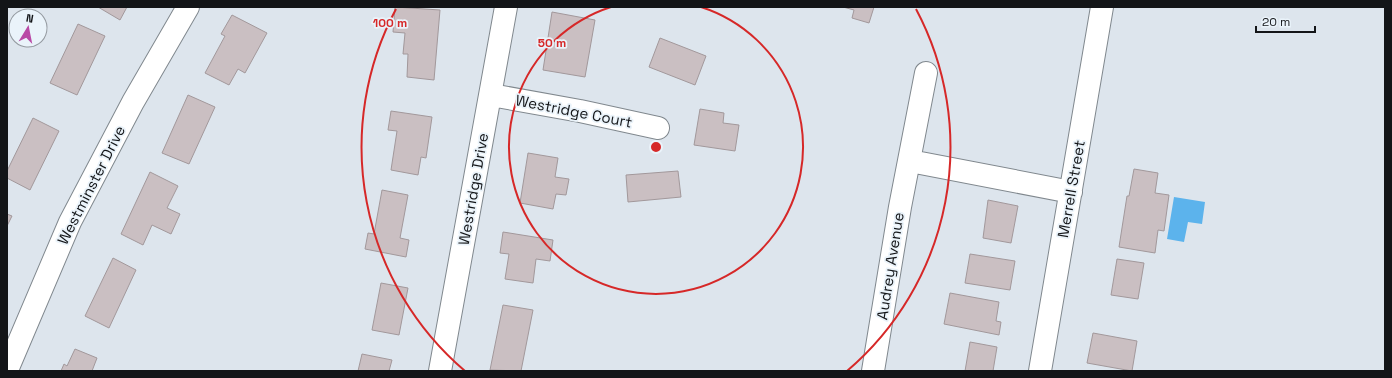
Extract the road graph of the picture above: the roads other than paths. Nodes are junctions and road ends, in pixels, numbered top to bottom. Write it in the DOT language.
graph roads {
  1 [pos="188,7"];
  2 [pos="1102,7"];
  3 [pos="504,8"];
  4 [pos="926,73"];
  5 [pos="490,95"];
  6 [pos="658,128"];
  7 [pos="910,161"];
  8 [pos="1071,192"];
  9 [pos="7,370"];
  10 [pos="440,371"];
  11 [pos="873,371"];
  12 [pos="1040,371"];
  1 -- 9 [label="street, Westminster Drive"];
  2 -- 8 [label="street, Merrell Street"];
  3 -- 5 [label="street, Westridge Drive"];
  4 -- 7 [label="street, Audrey Avenue"];
  5 -- 6 [label="street, Westridge Court"];
  5 -- 10 [label="street, Westridge Drive"];
  7 -- 8 [label="street"];
  7 -- 11 [label="street, Audrey Avenue"];
  8 -- 12 [label="street, Merrell Street"];
}
